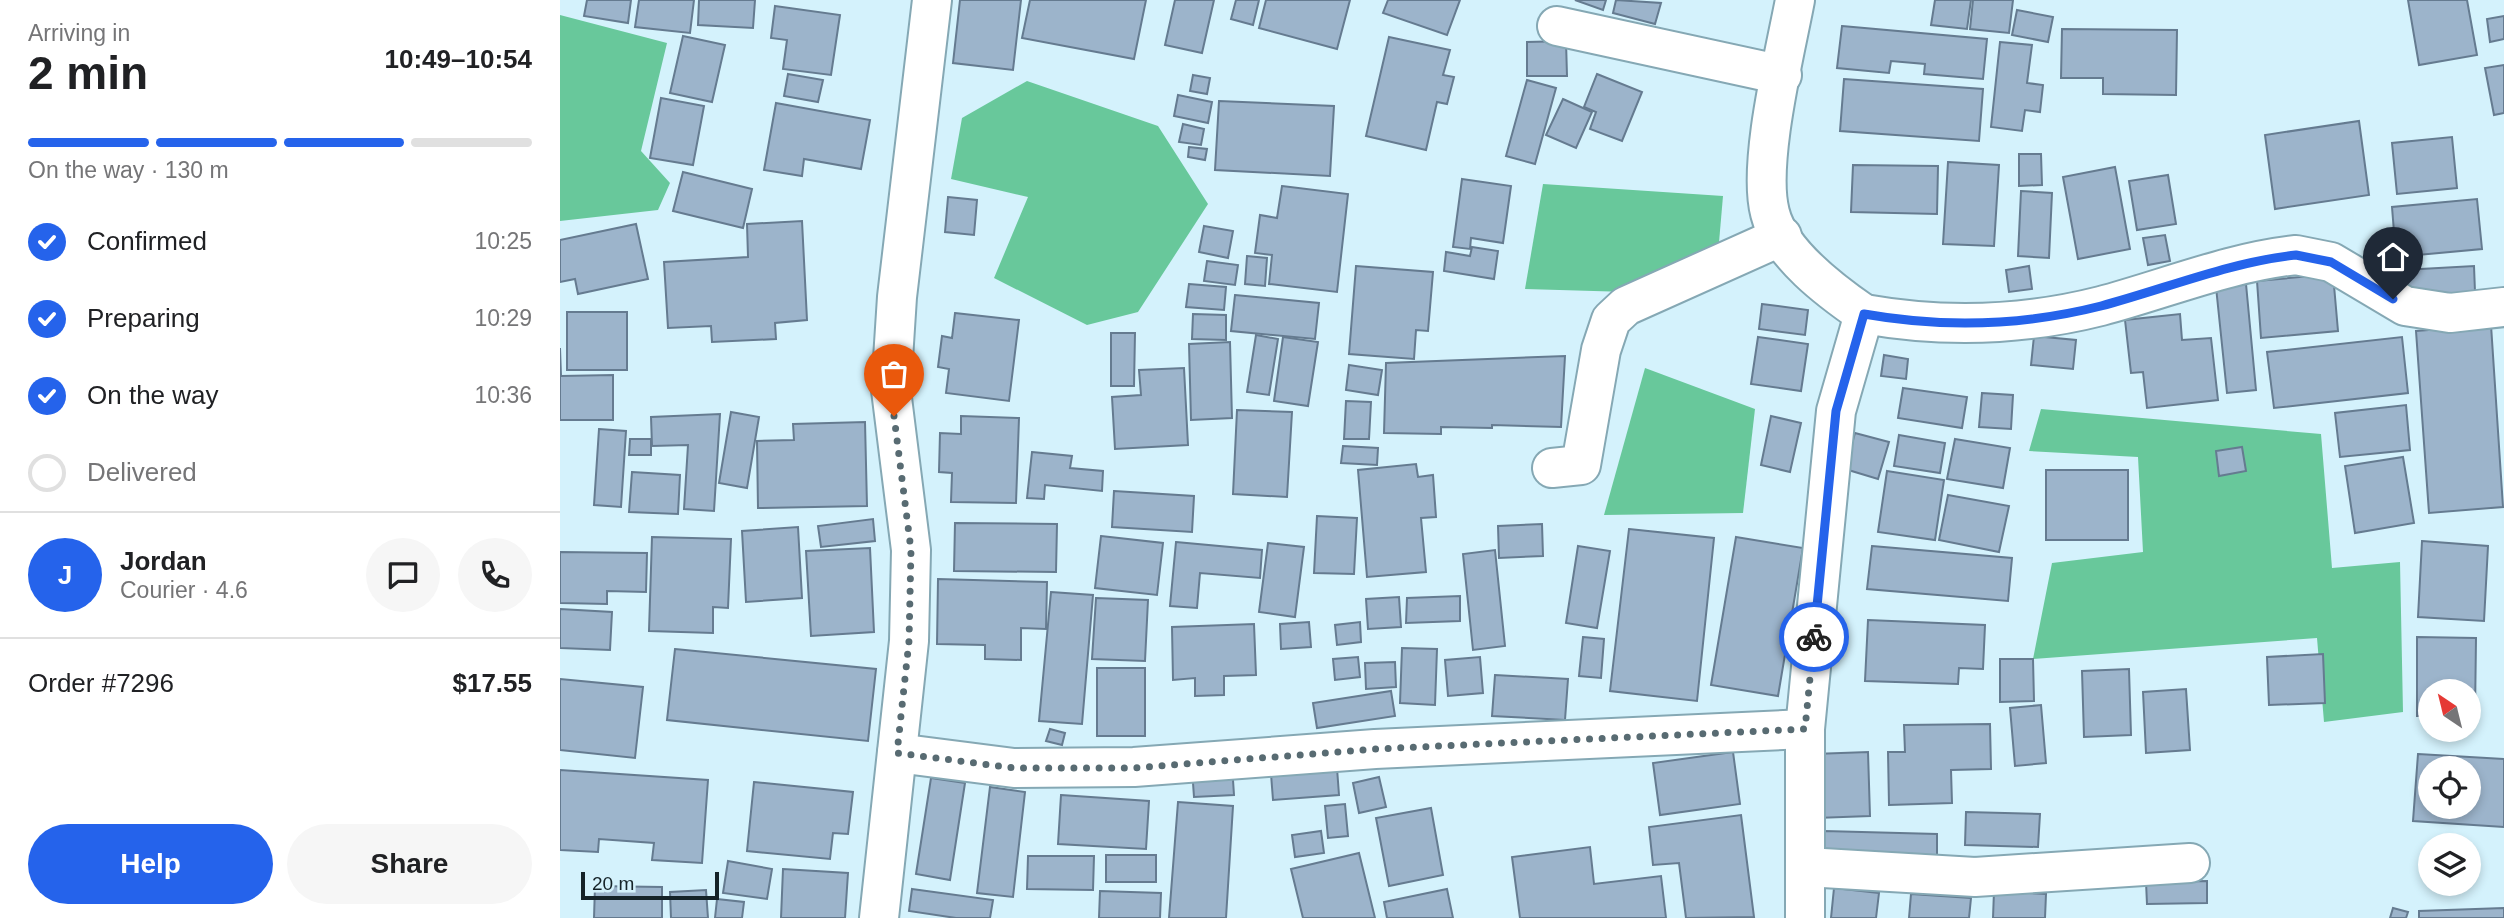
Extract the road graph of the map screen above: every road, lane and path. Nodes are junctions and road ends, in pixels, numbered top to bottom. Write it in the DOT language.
graph roads {
  1 [pos="932,0"];
  2 [pos="1795,0"];
  3 [pos="1558,26"];
  4 [pos="1782,75"];
  5 [pos="1782,236"];
  6 [pos="2504,307"];
  7 [pos="1864,314"];
  8 [pos="1552,468"];
  9 [pos="1805,729"];
  10 [pos="897,753"];
  11 [pos="2190,863"];
  12 [pos="1805,867"];
  13 [pos="879,918"];
  14 [pos="1805,918"];
  1 -- 10 [label="street"];
  2 -- 4 [label="street"];
  3 -- 4 [label="street"];
  4 -- 5 [label="street"];
  5 -- 7 [label="street"];
  5 -- 8 [label="street"];
  6 -- 7 [label="street"];
  7 -- 9 [label="street"];
  9 -- 10 [label="street"];
  9 -- 12 [label="street"];
  10 -- 13 [label="street"];
  11 -- 12 [label="street"];
  12 -- 14 [label="street"];
}
